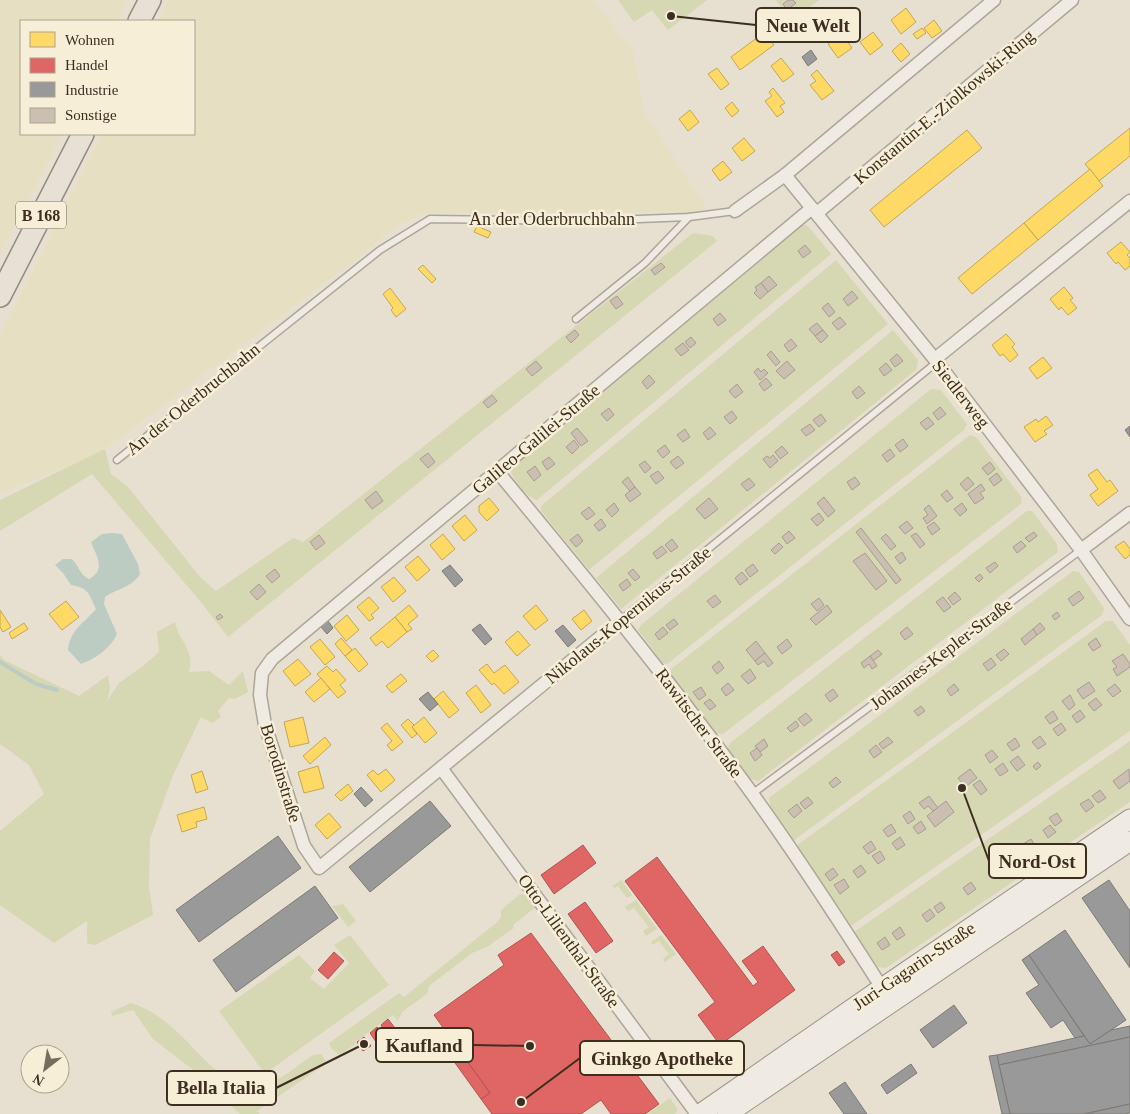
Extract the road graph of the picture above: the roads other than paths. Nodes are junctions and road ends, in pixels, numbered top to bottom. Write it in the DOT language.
graph roads {
  1 [pos="150,0"];
  2 [pos="994,0"];
  3 [pos="1072,0"];
  4 [pos="140,20"];
  5 [pos="82,135"];
  6 [pos="785,175"];
  7 [pos="1130,201"];
  8 [pos="735,211"];
  9 [pos="814,211"];
  10 [pos="688,217"];
  11 [pos="0,296"];
  12 [pos="576,320"];
  13 [pos="936,361"];
  14 [pos="117,460"];
  15 [pos="498,471"];
  16 [pos="1130,513"];
  17 [pos="1082,550"];
  18 [pos="1130,619"];
  19 [pos="620,621"];
  20 [pos="262,673"];
  21 [pos="441,768"];
  22 [pos="752,794"];
  23 [pos="1130,819"];
  24 [pos="1130,841"];
  25 [pos="319,868"];
  26 [pos="882,988"];
  27 [pos="698,1114"];
  28 [pos="727,1114"];
  1 -- 4 [label="main road"];
  2 -- 6 [label="street, An der Oderbruchbahn"];
  3 -- 9 [label="street, Konstantin-E.-Ziolkowski-Ring"];
  5 -- 11 [label="main road, B 168"];
  6 -- 8 [label="street, An der Oderbruchbahn"];
  6 -- 9 [label="street, Siedlerweg"];
  7 -- 13 [label="street"];
  8 -- 10 [label="lane, An der Oderbruchbahn"];
  9 -- 13 [label="street, Siedlerweg"];
  9 -- 15 [label="street, Galileo-Galilei-Straße"];
  10 -- 12 [label="lane"];
  10 -- 14 [label="lane, An der Oderbruchbahn"];
  13 -- 17 [label="street, Siedlerweg"];
  13 -- 19 [label="lane, Nikolaus-Kopernikus-Straße"];
  15 -- 19 [label="street, Rawitscher Straße"];
  15 -- 20 [label="street, Galileo-Galilei-Straße"];
  16 -- 17 [label="street, Johannes-Kepler-Straße"];
  17 -- 18 [label="street, Siedlerweg"];
  17 -- 22 [label="lane, Johannes-Kepler-Straße"];
  19 -- 21 [label="street, Nikolaus-Kopernikus-Straße"];
  19 -- 22 [label="street, Rawitscher Straße"];
  20 -- 25 [label="street, Borodinstraße"];
  21 -- 25 [label="street, Nikolaus-Kopernikus-Straße"];
  21 -- 27 [label="street, Otto-Lilienthal-Straße"];
  22 -- 26 [label="street, Rawitscher Straße"];
  23 -- 26 [label="street, Juri-Gagarin-Straße"];
  24 -- 28 [label="street, Juri-Gagarin-Straße"];
  26 -- 27 [label="street, Juri-Gagarin-Straße"];
}
